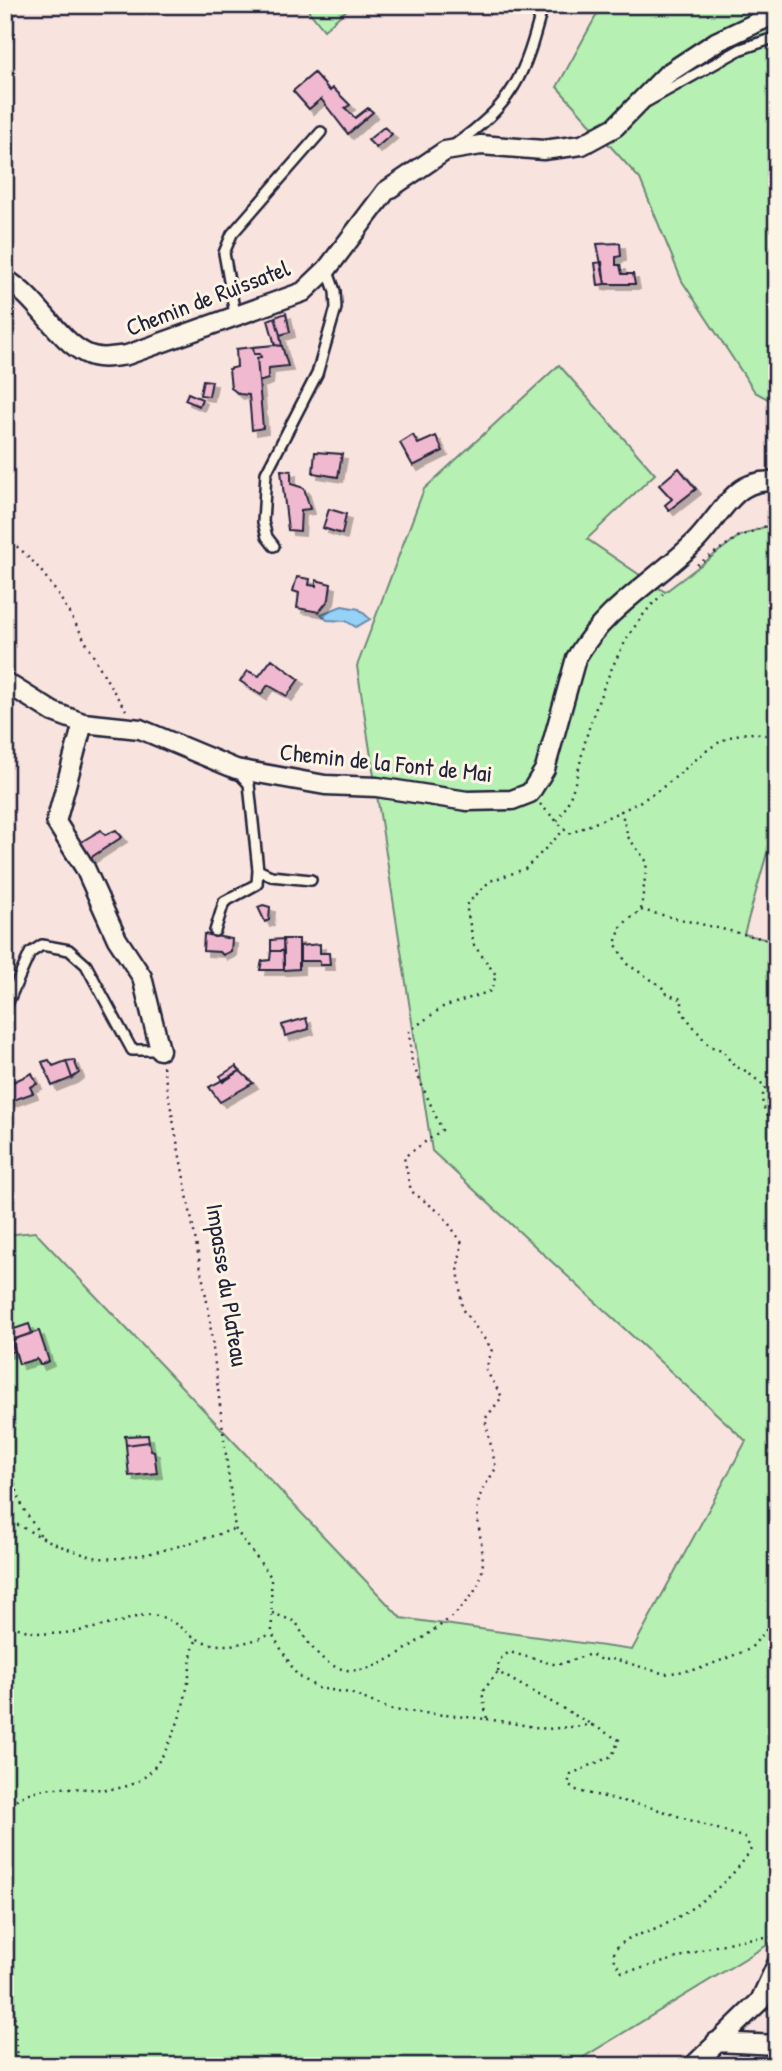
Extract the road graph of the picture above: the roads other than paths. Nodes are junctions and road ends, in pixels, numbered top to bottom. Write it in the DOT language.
graph roads {
  1 [pos="543,5"];
  2 [pos="777,13"];
  3 [pos="777,37"];
  4 [pos="639,104"];
  5 [pos="321,132"];
  6 [pos="446,151"];
  7 [pos="327,269"];
  8 [pos="5,279"];
  9 [pos="235,314"];
  10 [pos="777,483"];
  11 [pos="274,546"];
  12 [pos="5,682"];
  13 [pos="83,723"];
  14 [pos="236,769"];
  15 [pos="258,870"];
  16 [pos="311,880"];
  17 [pos="215,931"];
  18 [pos="5,1009"];
  19 [pos="160,1050"];
  20 [pos="777,1964"];
  21 [pos="716,2042"];
  22 [pos="777,2045"];
  23 [pos="694,2066"];
  1 -- 6 [label="lane"];
  2 -- 4 [label="street, Chemin de Ruissatel"];
  3 -- 4 [label="lane"];
  4 -- 6 [label="street, Chemin de Ruissatel"];
  5 -- 9 [label="lane"];
  6 -- 7 [label="street, Chemin de Ruissatel"];
  7 -- 9 [label="street, Chemin de Ruissatel"];
  7 -- 11 [label="lane"];
  8 -- 9 [label="street, Chemin de Ruissatel"];
  10 -- 14 [label="street, Chemin de la Font de Mai"];
  12 -- 13 [label="street, Chemin de la Font de Mai"];
  13 -- 14 [label="street, Chemin de la Font de Mai"];
  13 -- 19 [label="street"];
  14 -- 15 [label="lane"];
  15 -- 16 [label="lane"];
  15 -- 17 [label="lane"];
  18 -- 19 [label="lane"];
  20 -- 21 [label="street"];
  21 -- 22 [label="street"];
  21 -- 23 [label="street"];
}
